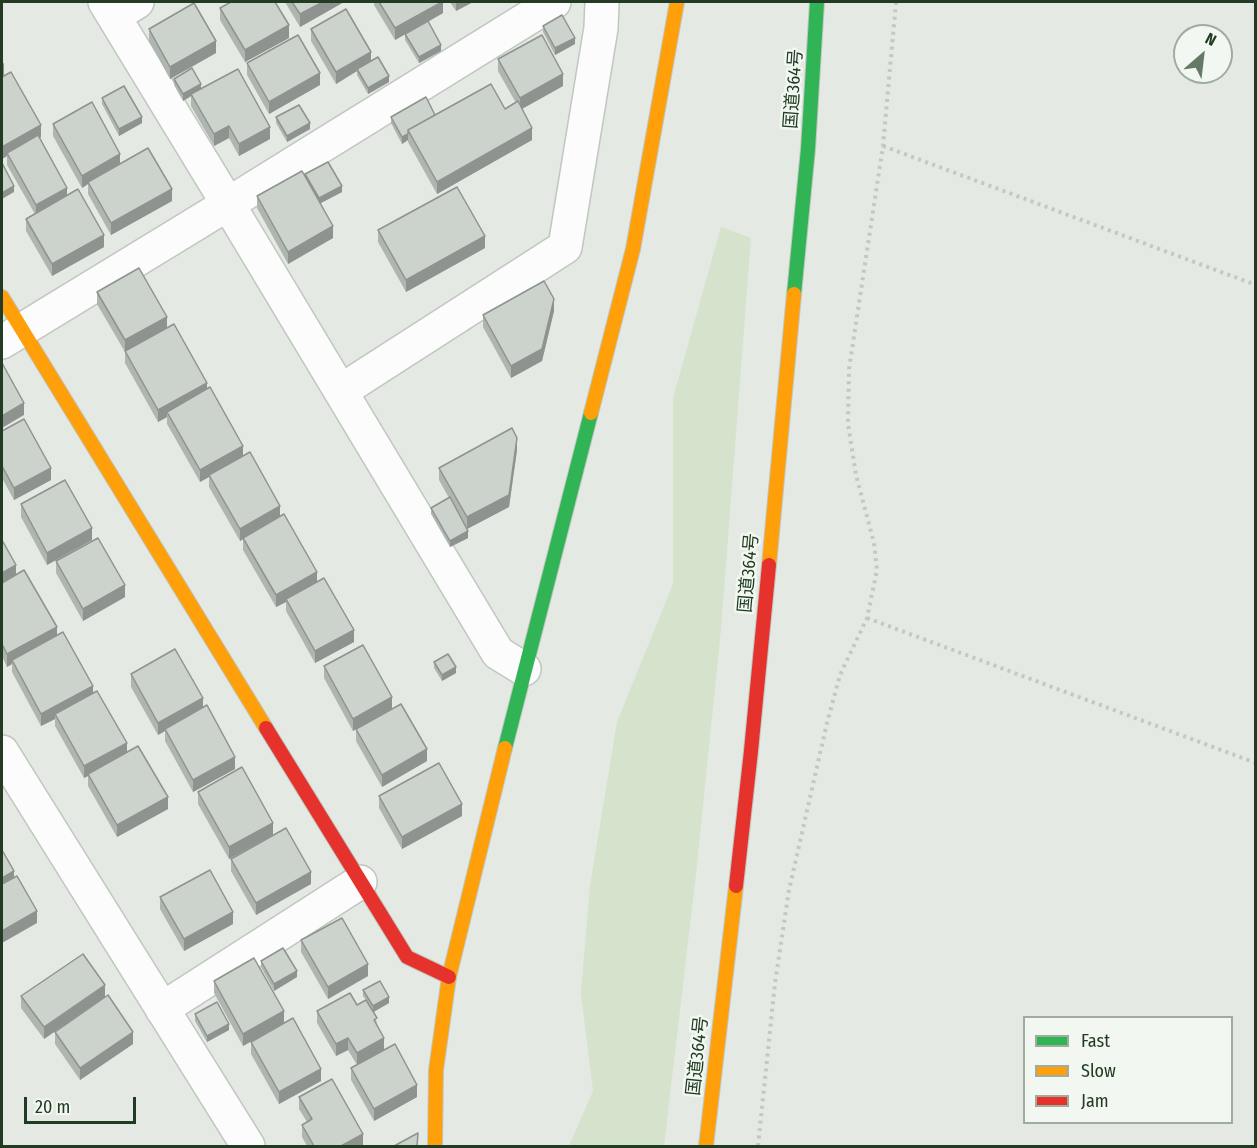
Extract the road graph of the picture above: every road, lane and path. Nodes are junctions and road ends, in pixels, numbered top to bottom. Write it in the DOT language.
graph roads {
  1 [pos="554,2"];
  2 [pos="602,2"];
  3 [pos="677,2"];
  4 [pos="818,2"];
  5 [pos="896,2"];
  6 [pos="118,6"];
  7 [pos="883,146"];
  8 [pos="228,204"];
  9 [pos="1256,285"];
  10 [pos="2,297"];
  11 [pos="11,336"];
  12 [pos="341,391"];
  13 [pos="867,618"];
  14 [pos="524,669"];
  15 [pos="2,752"];
  16 [pos="1256,763"];
  17 [pos="360,882"];
  18 [pos="449,977"];
  19 [pos="162,1009"];
  20 [pos="248,1146"];
  21 [pos="435,1146"];
  22 [pos="706,1146"];
  23 [pos="758,1146"];
  1 -- 8 [label="street"];
  2 -- 12 [label="street"];
  3 -- 14 [label="main road"];
  4 -- 22 [label="main road, 国道364号"];
  5 -- 7 [label="path"];
  6 -- 8 [label="street"];
  7 -- 9 [label="path"];
  7 -- 13 [label="path"];
  8 -- 11 [label="street"];
  8 -- 12 [label="street"];
  10 -- 11 [label="main road"];
  11 -- 17 [label="main road"];
  12 -- 14 [label="street"];
  13 -- 16 [label="path"];
  13 -- 23 [label="path"];
  14 -- 18 [label="main road"];
  15 -- 19 [label="street"];
  17 -- 18 [label="main road"];
  17 -- 19 [label="street"];
  18 -- 21 [label="main road"];
  19 -- 20 [label="street"];
}
